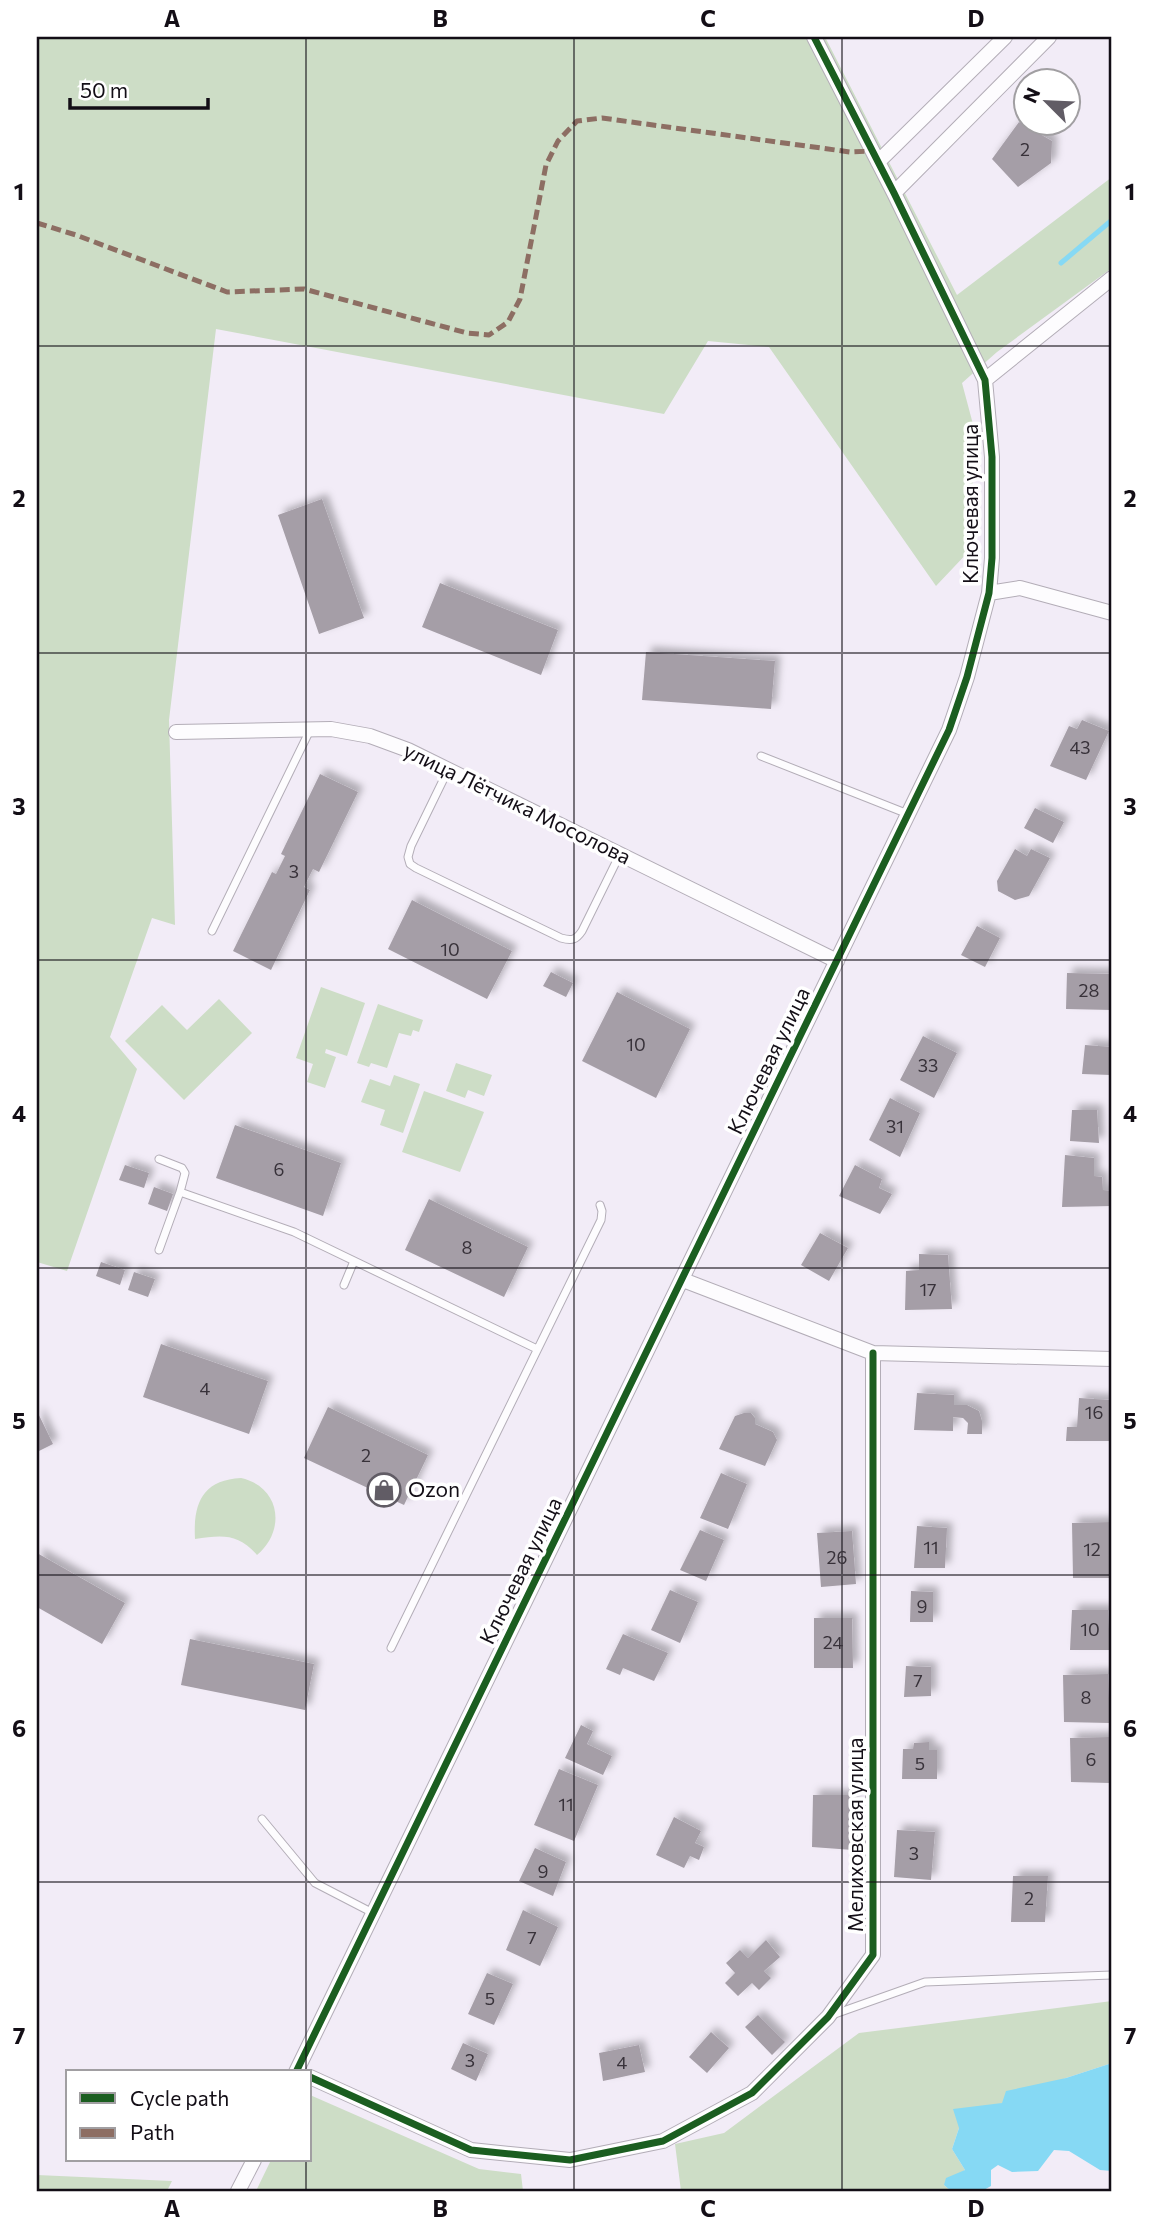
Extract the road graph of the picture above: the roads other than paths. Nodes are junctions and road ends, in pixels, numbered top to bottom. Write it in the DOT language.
graph roads {
  1 [pos="814,37"];
  2 [pos="1005,37"];
  3 [pos="1049,37"];
  4 [pos="878,162"];
  5 [pos="894,192"];
  6 [pos="1112,278"];
  7 [pos="985,380"];
  8 [pos="989,593"];
  9 [pos="1112,613"];
  10 [pos="310,729"];
  11 [pos="176,732"];
  12 [pos="761,756"];
  13 [pos="448,770"];
  14 [pos="909,814"];
  15 [pos="620,854"];
  16 [pos="212,931"];
  17 [pos="837,961"];
  18 [pos="159,1158"];
  19 [pos="180,1192"];
  20 [pos="600,1205"];
  21 [pos="159,1250"];
  22 [pos="354,1261"];
  23 [pos="683,1280"];
  24 [pos="344,1285"];
  25 [pos="537,1349"];
  26 [pos="873,1353"];
  27 [pos="1112,1359"];
  28 [pos="391,1648"];
  29 [pos="262,1819"];
  30 [pos="373,1914"];
  31 [pos="1112,1975"];
  32 [pos="828,2017"];
  33 [pos="301,2070"];
  34 [pos="312,2078"];
  35 [pos="253,2162"];
  36 [pos="239,2191"];
  1 -- 4 [label="street, Ключевая улица"];
  2 -- 4 [label="street"];
  3 -- 5 [label="street"];
  4 -- 5 [label="street, Ключевая улица"];
  5 -- 7 [label="street, Ключевая улица"];
  6 -- 7 [label="street"];
  7 -- 8 [label="street, Ключевая улица"];
  8 -- 9 [label="street"];
  8 -- 14 [label="street, Ключевая улица"];
  10 -- 11 [label="street, улица Лётчика Мосолова"];
  10 -- 13 [label="street, улица Лётчика Мосолова"];
  10 -- 16 [label="lane"];
  12 -- 14 [label="lane"];
  13 -- 15 [label="street, улица Лётчика Мосолова"];
  13 -- 15 [label="lane"];
  14 -- 17 [label="street, Ключевая улица"];
  15 -- 17 [label="street, улица Лётчика Мосолова"];
  17 -- 23 [label="street, Ключевая улица"];
  18 -- 19 [label="lane"];
  19 -- 21 [label="lane"];
  19 -- 22 [label="lane"];
  20 -- 25 [label="lane"];
  22 -- 24 [label="lane"];
  22 -- 25 [label="lane"];
  23 -- 26 [label="street"];
  23 -- 30 [label="street, Ключевая улица"];
  25 -- 28 [label="lane"];
  26 -- 27 [label="street"];
  26 -- 32 [label="street, Мелиховская улица"];
  29 -- 30 [label="lane"];
  30 -- 33 [label="street, Ключевая улица"];
  31 -- 32 [label="lane"];
  32 -- 34 [label="street, Мелиховская улица"];
  35 -- 36 [label="street"];
}
